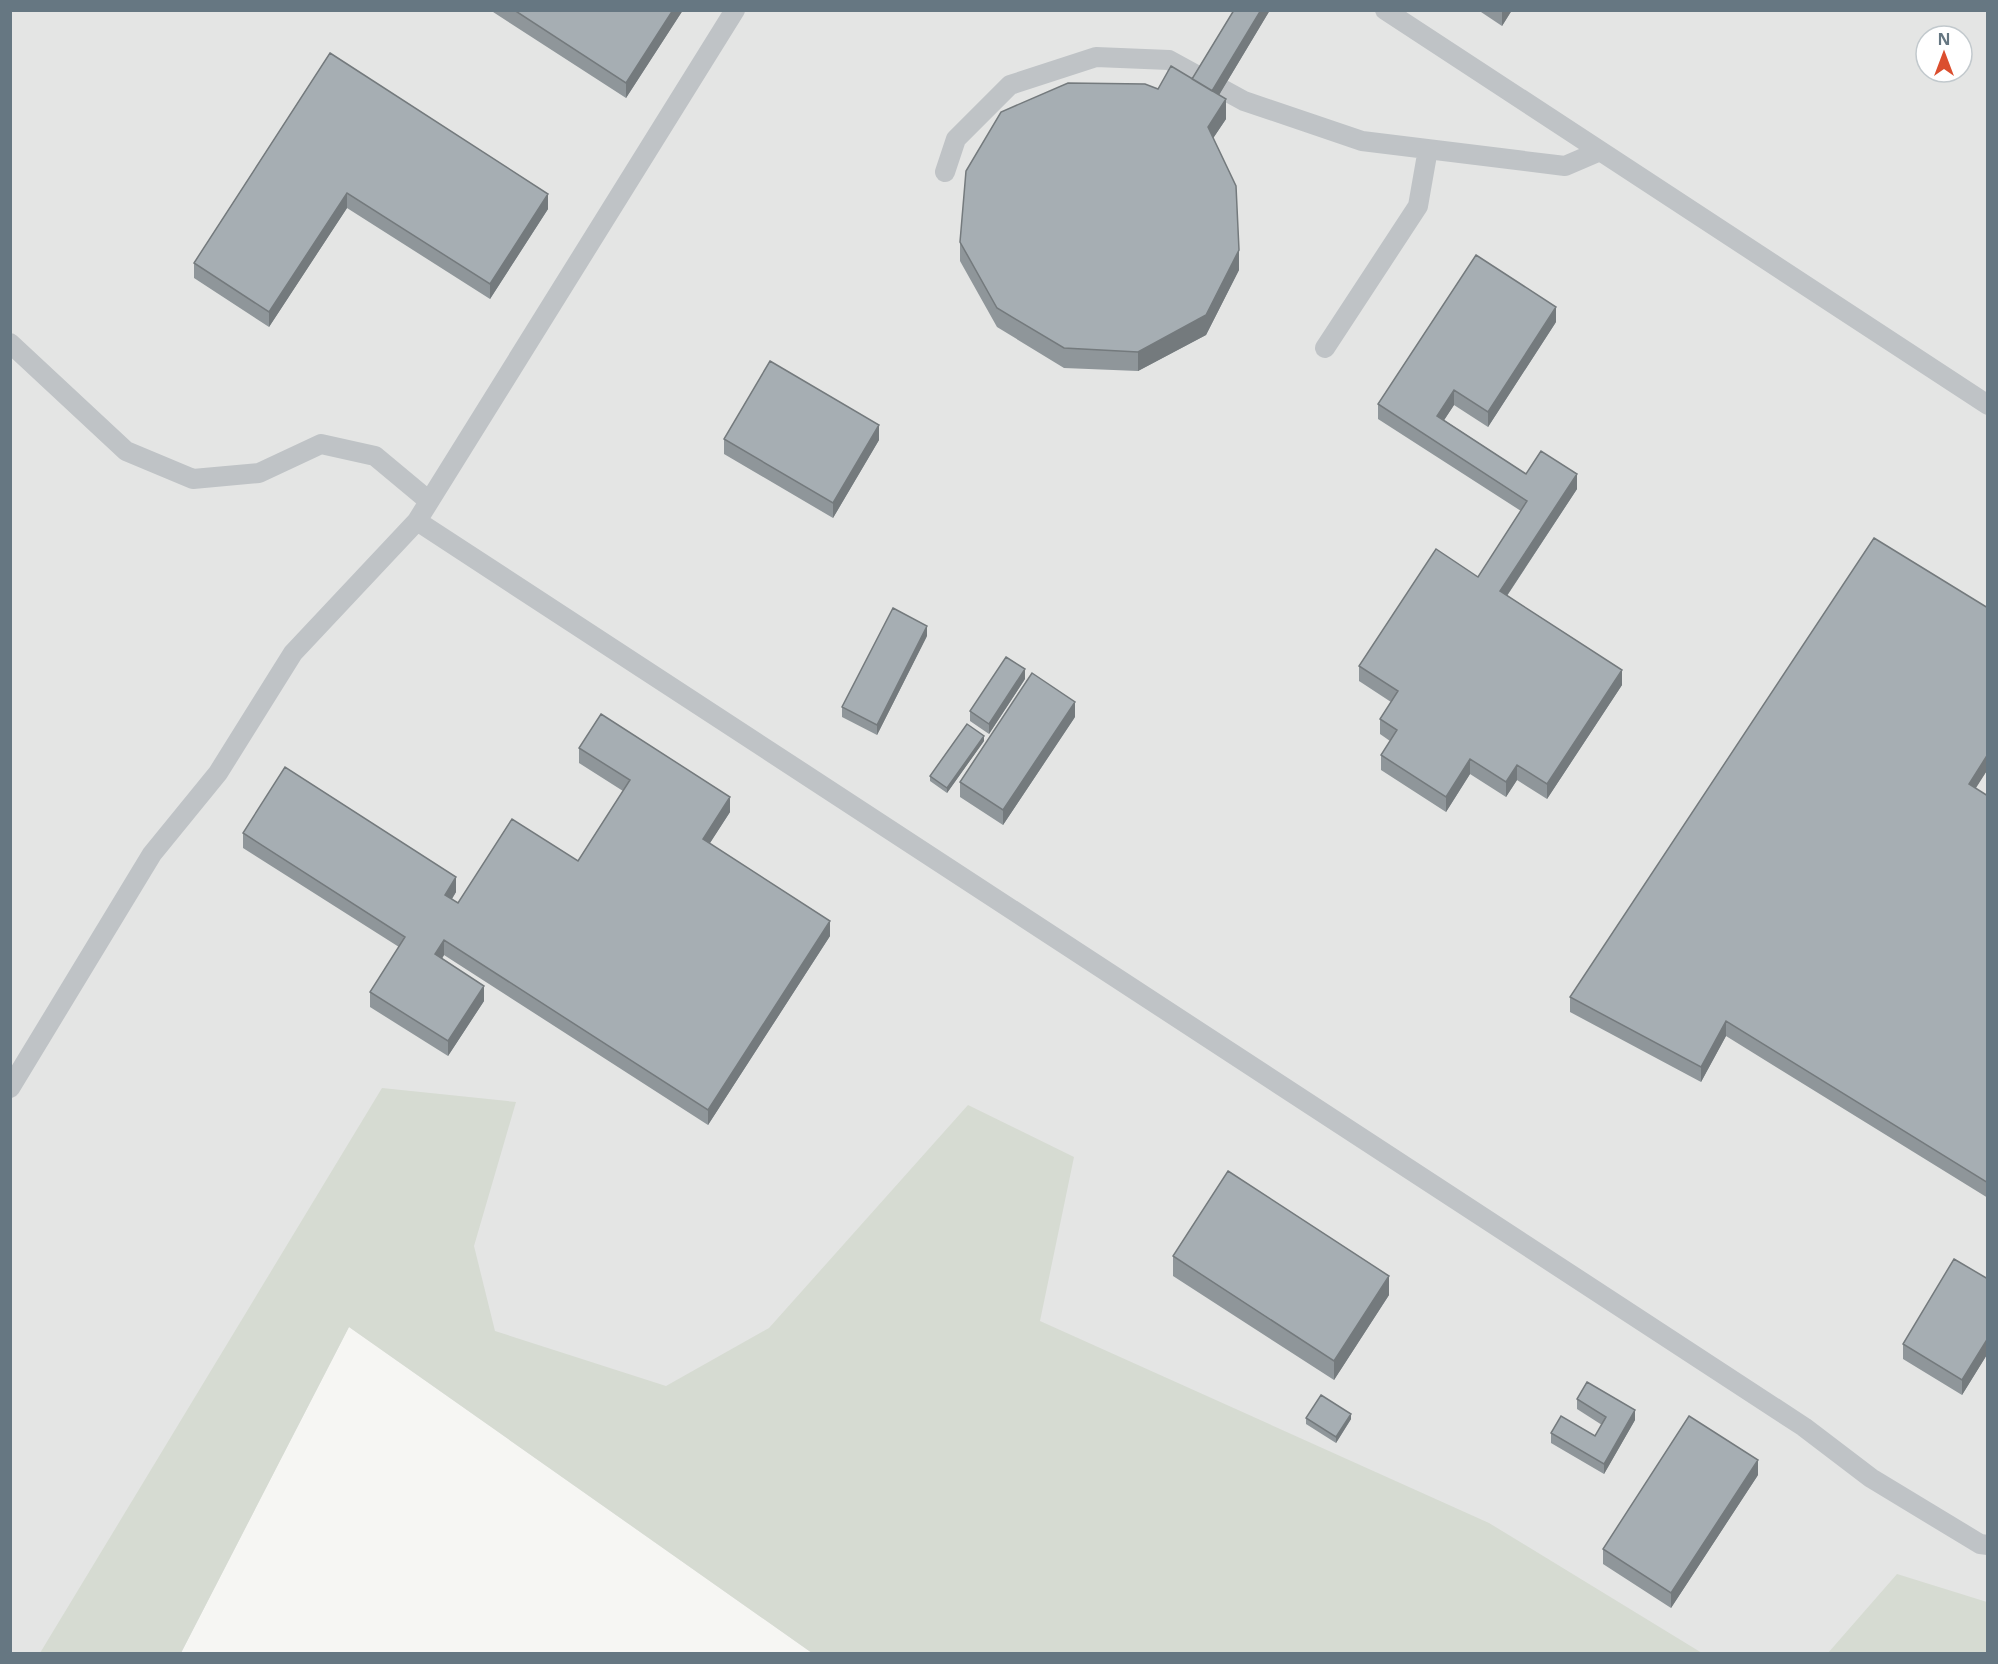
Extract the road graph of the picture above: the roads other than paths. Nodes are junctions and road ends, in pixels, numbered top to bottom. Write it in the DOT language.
graph roads {
  1 [pos="735,10"];
  2 [pos="1385,10"];
  3 [pos="1428,149"];
  4 [pos="1600,152"];
  5 [pos="945,172"];
  6 [pos="10,343"];
  7 [pos="1325,348"];
  8 [pos="1988,405"];
  9 [pos="429,501"];
  10 [pos="417,521"];
  11 [pos="10,1088"];
  12 [pos="1988,1545"];
  1 -- 9 [label="lane"];
  2 -- 4 [label="lane"];
  3 -- 4 [label="lane"];
  3 -- 5 [label="lane"];
  3 -- 7 [label="lane"];
  4 -- 8 [label="lane"];
  6 -- 9 [label="lane"];
  9 -- 10 [label="lane"];
  10 -- 11 [label="lane"];
  10 -- 12 [label="lane"];
}
